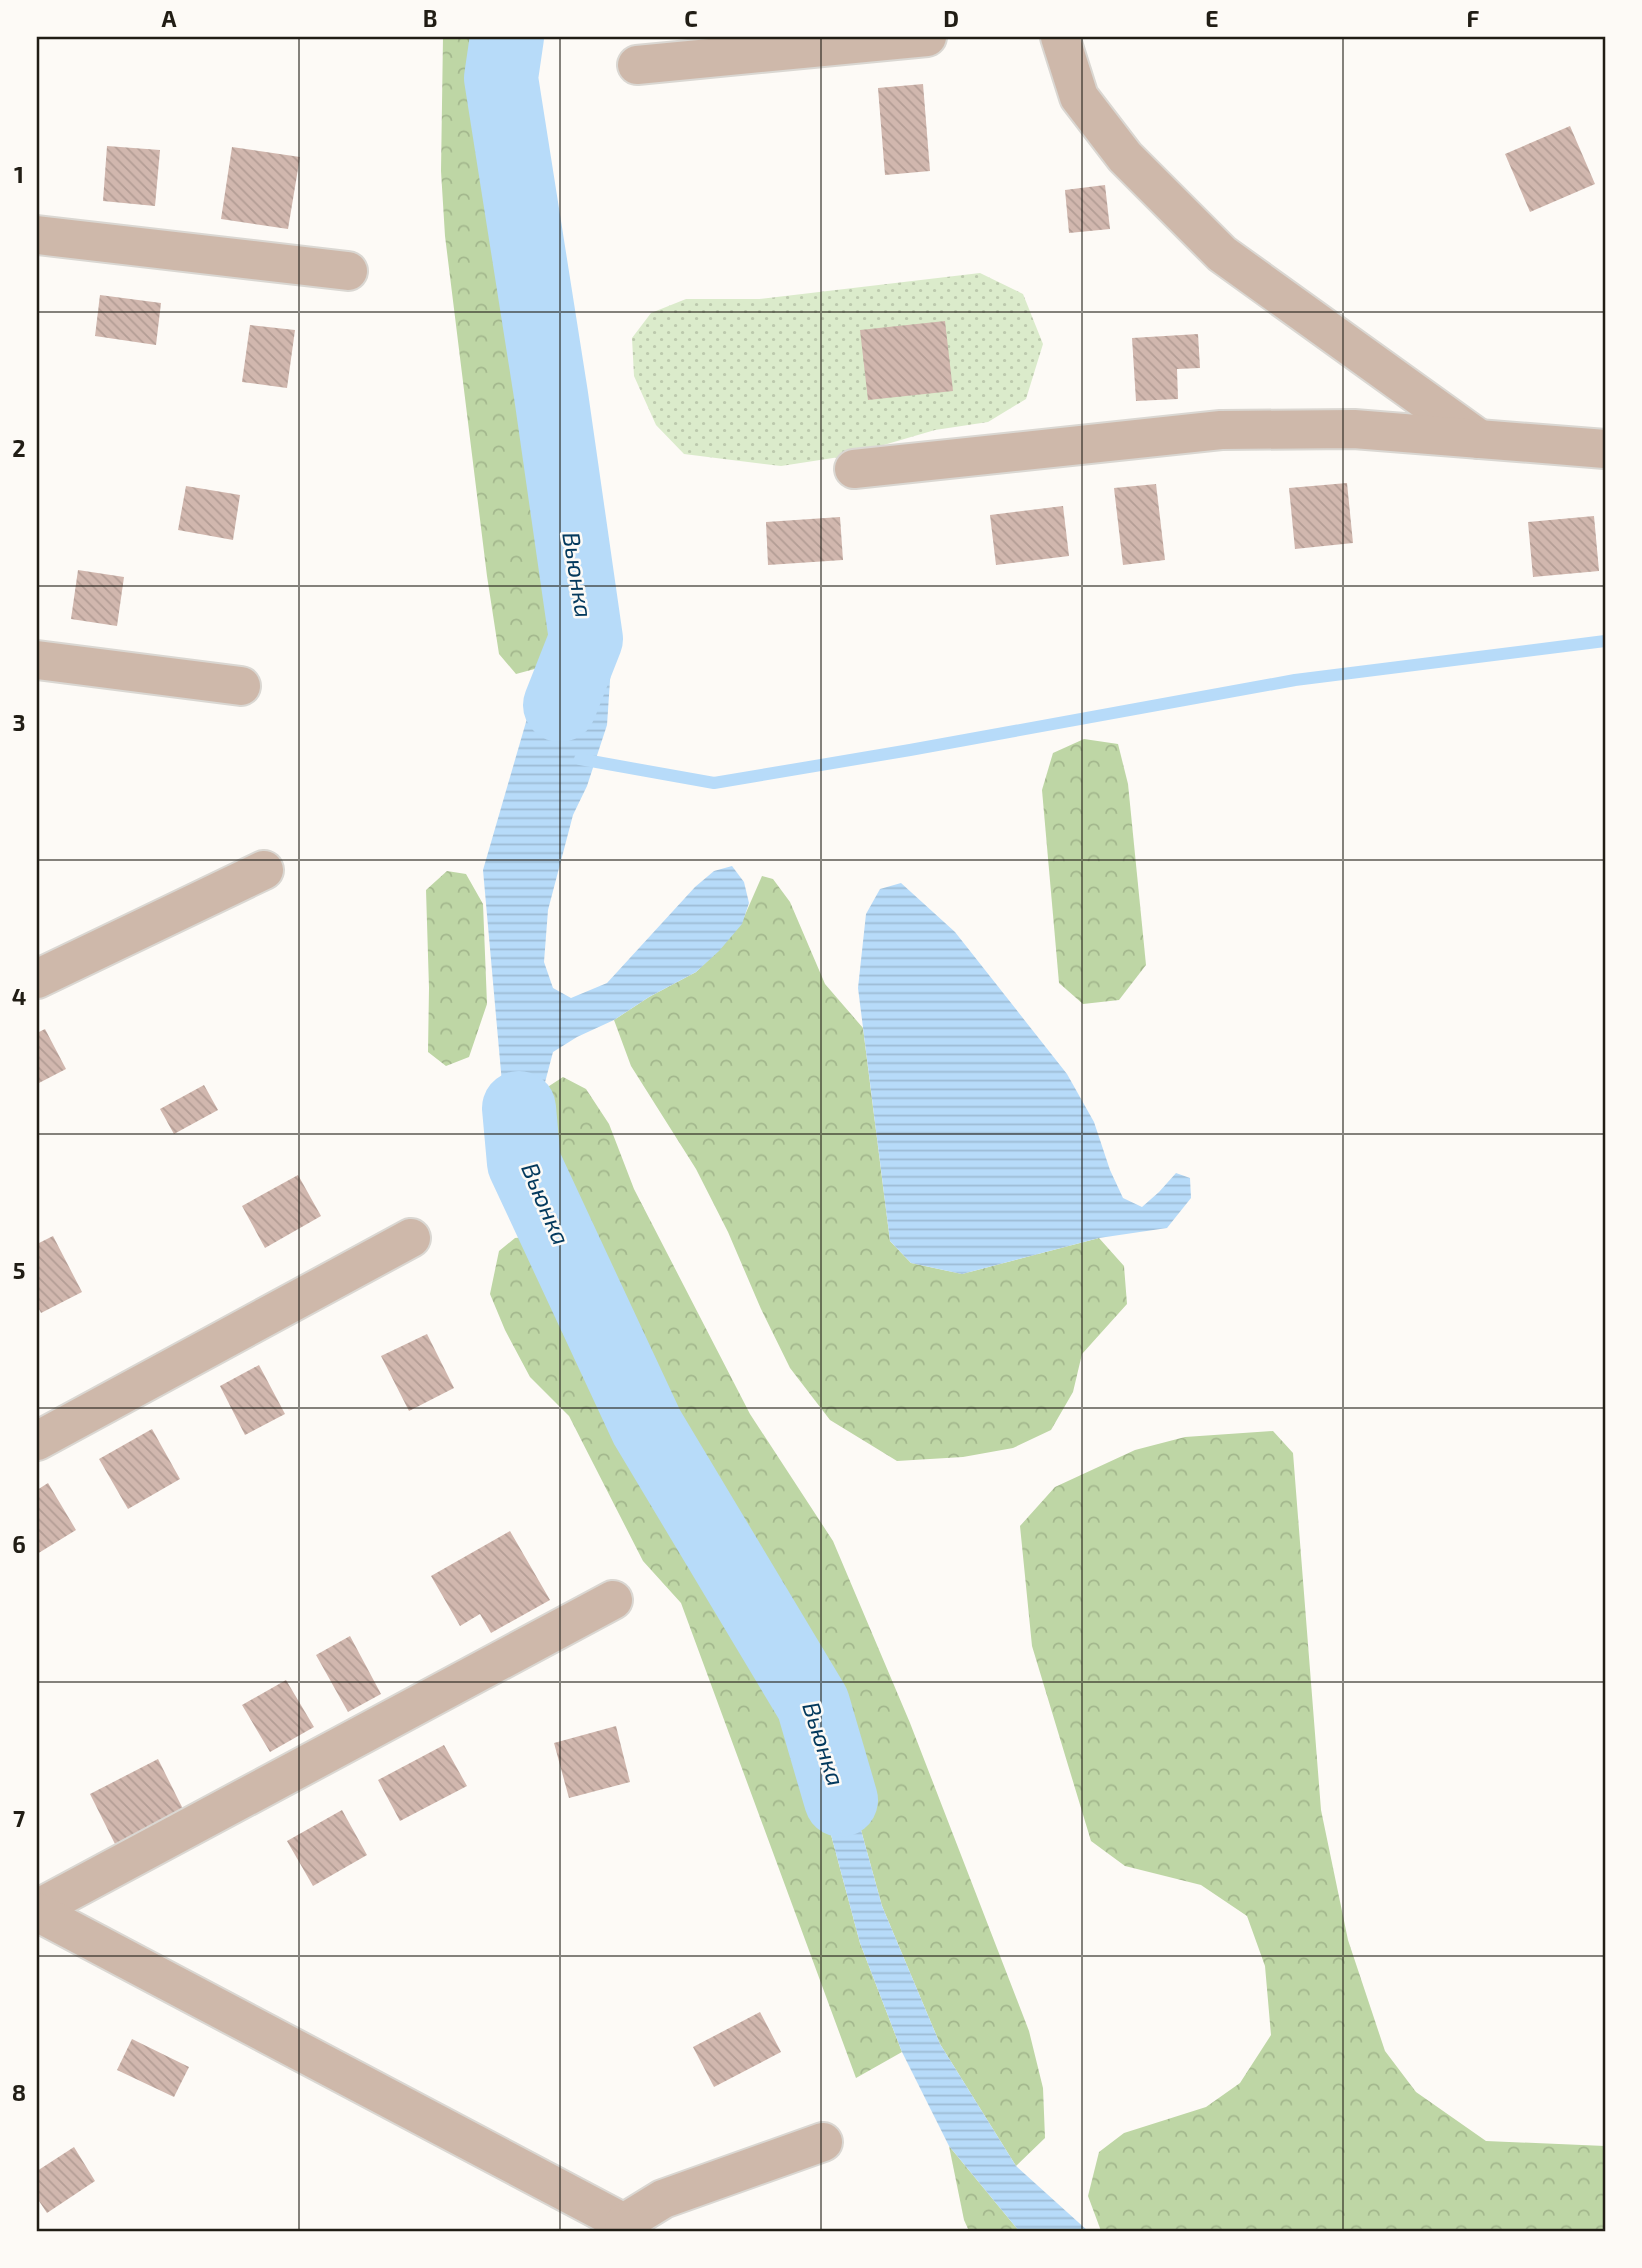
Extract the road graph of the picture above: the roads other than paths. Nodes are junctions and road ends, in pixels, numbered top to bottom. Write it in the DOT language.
graph roads {
  1 [pos="927,37"];
  2 [pos="1060,37"];
  3 [pos="636,65"];
  4 [pos="37,236"];
  5 [pos="348,271"];
  6 [pos="1479,439"];
  7 [pos="1605,449"];
  8 [pos="854,470"];
  9 [pos="37,660"];
  10 [pos="241,686"];
  11 [pos="264,870"];
  12 [pos="37,979"];
  13 [pos="411,1238"];
  14 [pos="37,1441"];
  15 [pos="613,1600"];
  16 [pos="37,1911"];
  17 [pos="822,2141"];
  18 [pos="626,2227"];
  1 -- 3 [label="street"];
  2 -- 6 [label="street"];
  4 -- 5 [label="street"];
  6 -- 7 [label="street"];
  6 -- 8 [label="street"];
  9 -- 10 [label="street"];
  11 -- 12 [label="street"];
  13 -- 14 [label="street"];
  15 -- 16 [label="street"];
  16 -- 18 [label="street"];
  17 -- 18 [label="street"];
}
